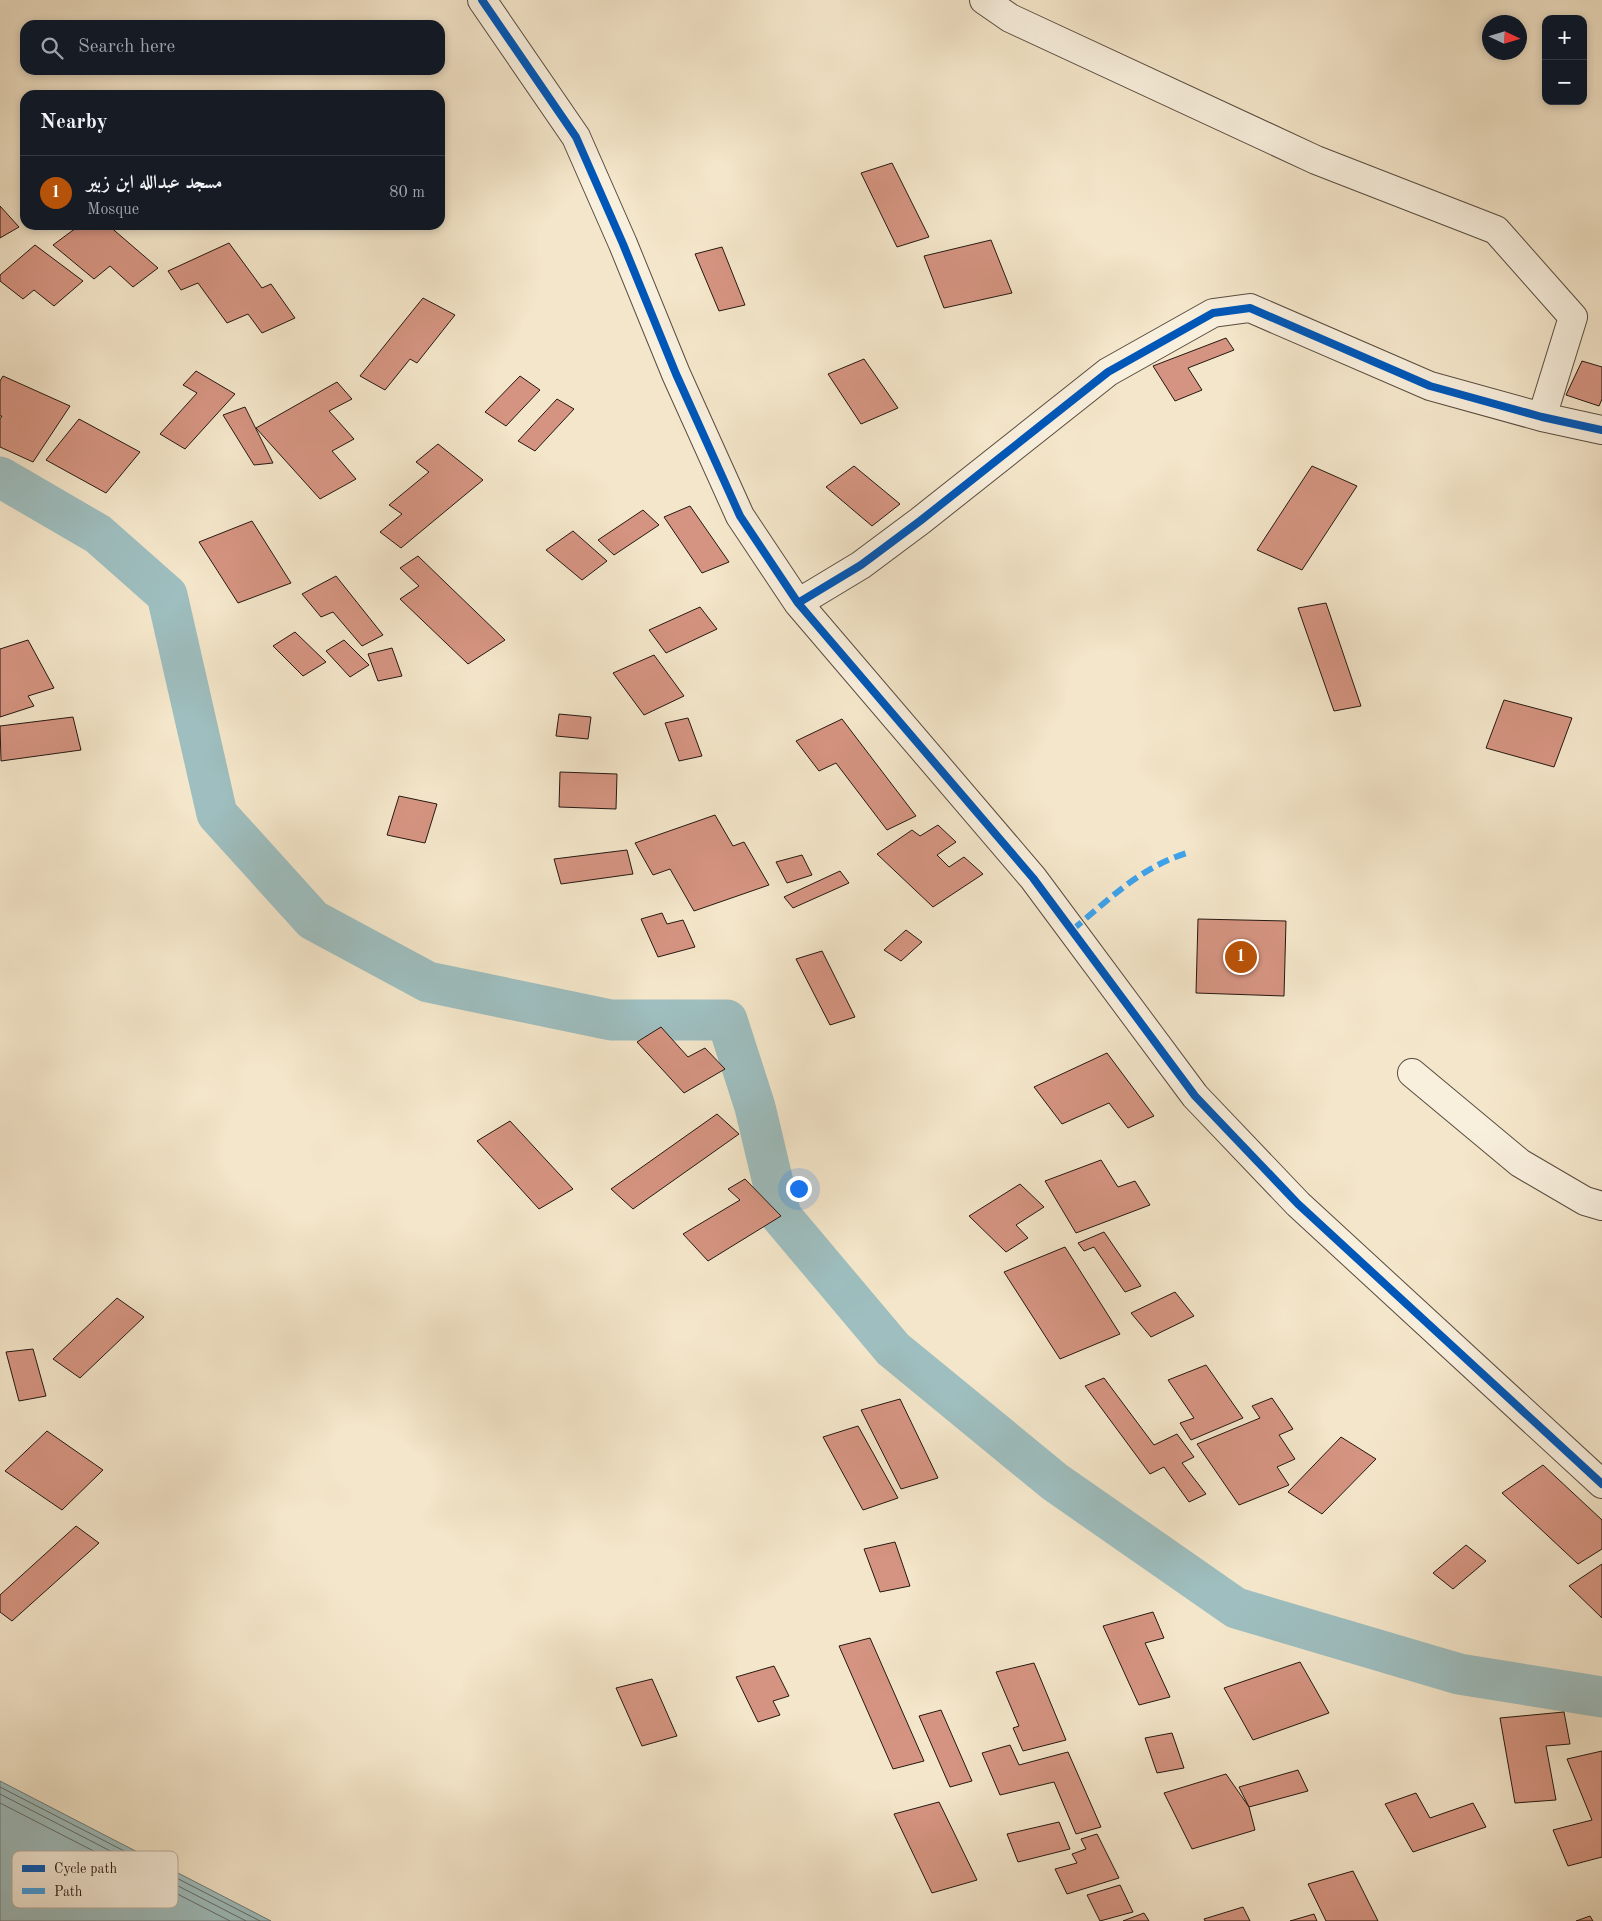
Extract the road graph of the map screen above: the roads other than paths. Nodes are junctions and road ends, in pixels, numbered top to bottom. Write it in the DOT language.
graph roads {
  1 [pos="482,0"];
  2 [pos="984,0"];
  3 [pos="1542,417"];
  4 [pos="1602,430"];
  5 [pos="798,603"];
  6 [pos="1412,1073"];
  7 [pos="1602,1206"];
  8 [pos="1602,1484"];
  1 -- 5 [label="street"];
  2 -- 3 [label="street"];
  3 -- 4 [label="street"];
  3 -- 5 [label="street"];
  5 -- 8 [label="street"];
  6 -- 7 [label="street"];
}
